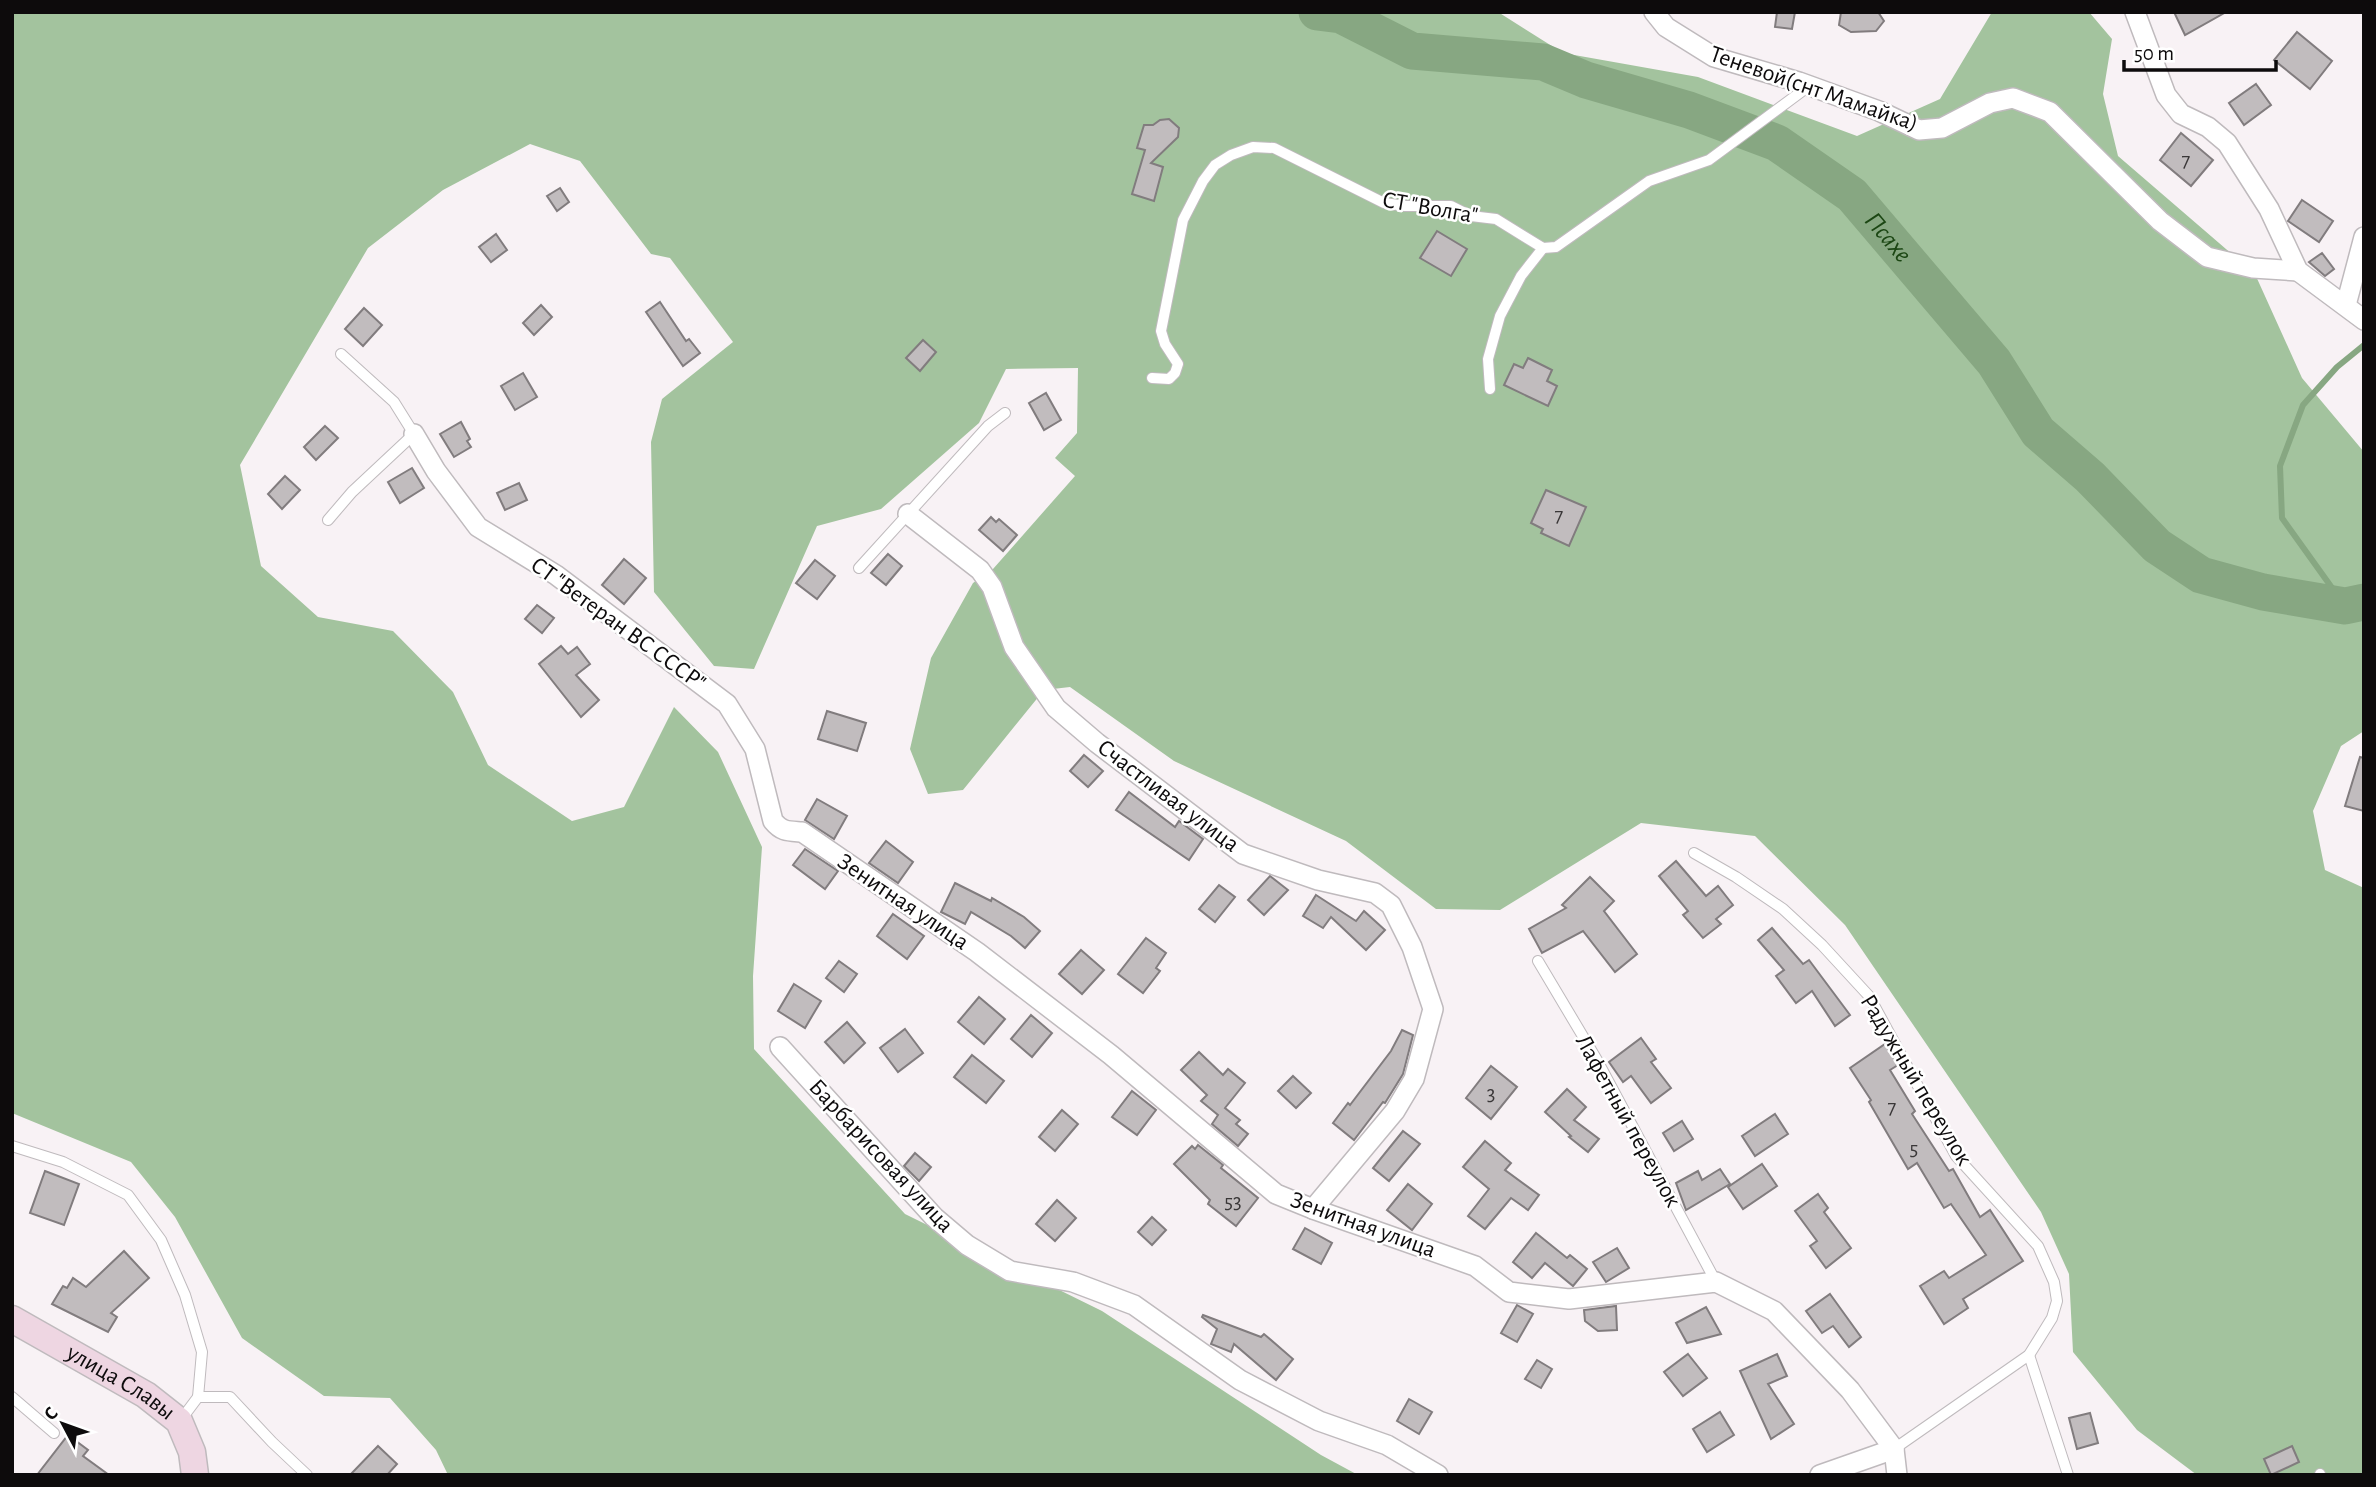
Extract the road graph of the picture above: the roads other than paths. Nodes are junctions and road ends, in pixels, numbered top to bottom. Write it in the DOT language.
graph roads {
  1 [pos="1654,12"];
  2 [pos="2135,12"];
  3 [pos="1810,86"];
  4 [pos="2364,237"];
  5 [pos="1543,248"];
  6 [pos="2298,271"];
  7 [pos="2358,312"];
  8 [pos="341,354"];
  9 [pos="1152,378"];
  10 [pos="1490,389"];
  11 [pos="1005,413"];
  12 [pos="414,434"];
  13 [pos="908,514"];
  14 [pos="328,520"];
  15 [pos="859,568"];
  16 [pos="789,832"];
  17 [pos="1694,853"];
  18 [pos="1538,961"];
  19 [pos="779,1047"];
  20 [pos="12,1146"];
  21 [pos="1313,1209"];
  22 [pos="1716,1282"];
  23 [pos="12,1320"];
  24 [pos="2029,1355"];
  25 [pos="12,1397"];
  26 [pos="198,1397"];
  27 [pos="180,1421"];
  28 [pos="54,1433"];
  29 [pos="1894,1450"];
  30 [pos="195,1475"];
  31 [pos="307,1475"];
  32 [pos="1438,1475"];
  33 [pos="1820,1475"];
  34 [pos="1897,1475"];
  35 [pos="2068,1475"];
  1 -- 3 [label="street, Теневой(снт Мамайка)"];
  2 -- 6 [label="street"];
  3 -- 5 [label="lane"];
  3 -- 6 [label="street, Теневой(снт Мамайка)"];
  4 -- 7 [label="street"];
  5 -- 9 [label="lane, СТ \"Волга\""];
  5 -- 10 [label="lane"];
  6 -- 7 [label="street"];
  8 -- 12 [label="lane"];
  11 -- 13 [label="lane"];
  12 -- 14 [label="lane"];
  12 -- 16 [label="street, СТ \"Ветеран ВС СССР\""];
  13 -- 15 [label="lane"];
  13 -- 21 [label="street, Счастливая улица"];
  16 -- 21 [label="street, Зенитная улица"];
  17 -- 24 [label="lane, Радужный переулок"];
  18 -- 22 [label="lane, Лафетный переулок"];
  19 -- 32 [label="street, Барбарисовая улица"];
  20 -- 26 [label="lane"];
  21 -- 22 [label="street, Зенитная улица"];
  22 -- 29 [label="street"];
  23 -- 27 [label="street, улица Славы"];
  24 -- 29 [label="lane, Радужный переулок"];
  24 -- 35 [label="lane"];
  25 -- 28 [label="lane"];
  26 -- 27 [label="lane"];
  26 -- 31 [label="lane"];
  27 -- 30 [label="street, улица Славы"];
  29 -- 33 [label="street"];
  29 -- 34 [label="street"];
}
